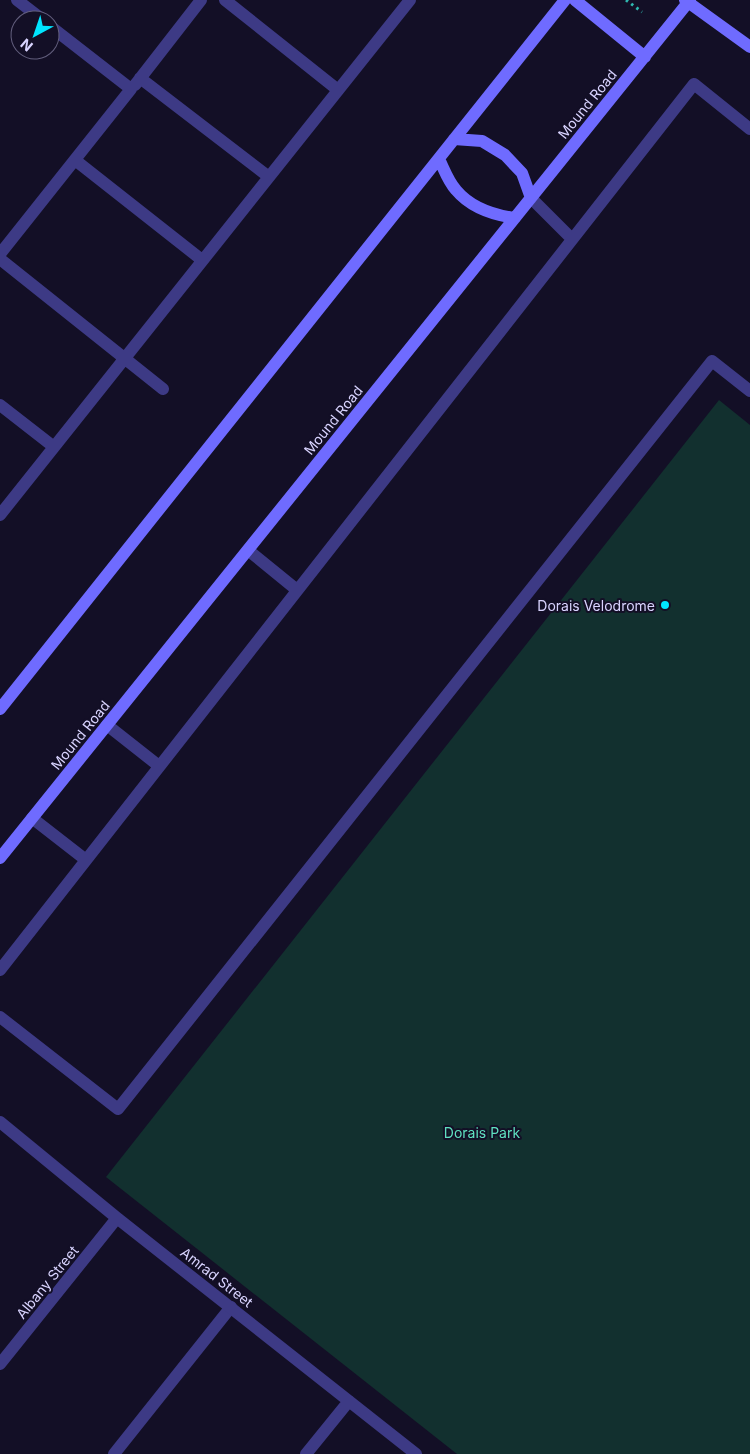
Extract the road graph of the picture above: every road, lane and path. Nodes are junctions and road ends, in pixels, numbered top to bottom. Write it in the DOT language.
graph roads {
  1 [pos="17,0"];
  2 [pos="201,0"];
  3 [pos="226,0"];
  4 [pos="565,0"];
  5 [pos="575,0"];
  6 [pos="626,0"];
  7 [pos="688,1"];
  8 [pos="405,2"];
  9 [pos="30,10"];
  10 [pos="642,12"];
  11 [pos="60,34"];
  12 [pos="750,47"];
  13 [pos="645,57"];
  14 [pos="140,78"];
  15 [pos="131,89"];
  16 [pos="338,90"];
  17 [pos="750,129"];
  18 [pos="454,139"];
  19 [pos="439,159"];
  20 [pos="75,160"];
  21 [pos="268,177"];
  22 [pos="531,198"];
  23 [pos="515,218"];
  24 [pos="572,239"];
  25 [pos="0,254"];
  26 [pos="0,259"];
  27 [pos="202,260"];
  28 [pos="124,358"];
  29 [pos="163,389"];
  30 [pos="750,391"];
  31 [pos="0,405"];
  32 [pos="54,448"];
  33 [pos="0,515"];
  34 [pos="248,550"];
  35 [pos="297,590"];
  36 [pos="0,709"];
  37 [pos="108,725"];
  38 [pos="159,766"];
  39 [pos="32,818"];
  40 [pos="0,858"];
  41 [pos="86,860"];
  42 [pos="0,970"];
  43 [pos="0,1017"];
  44 [pos="1,1124"];
  45 [pos="117,1218"];
  46 [pos="231,1307"];
  47 [pos="0,1364"];
  48 [pos="349,1401"];
  49 [pos="114,1454"];
  50 [pos="306,1454"];
  51 [pos="416,1454"];
  1 -- 9 [label="street"];
  2 -- 14 [label="street"];
  3 -- 16 [label="street"];
  4 -- 18 [label="main road"];
  5 -- 13 [label="main road"];
  6 -- 10 [label="path"];
  7 -- 12 [label="main road"];
  7 -- 13 [label="main road, Mound Road"];
  8 -- 16 [label="street"];
  11 -- 15 [label="street"];
  13 -- 22 [label="main road, Mound Road"];
  14 -- 15 [label="street"];
  14 -- 21 [label="street"];
  15 -- 20 [label="street"];
  16 -- 21 [label="street"];
  17 -- 24 [label="street"];
  18 -- 19 [label="main road"];
  18 -- 22 [label="main road"];
  19 -- 23 [label="main road"];
  19 -- 36 [label="main road"];
  20 -- 25 [label="street"];
  20 -- 27 [label="street"];
  21 -- 27 [label="street"];
  22 -- 23 [label="main road, Mound Road"];
  22 -- 24 [label="street"];
  23 -- 34 [label="main road, Mound Road"];
  24 -- 35 [label="street"];
  26 -- 28 [label="street"];
  27 -- 28 [label="street"];
  28 -- 29 [label="street"];
  28 -- 32 [label="street"];
  30 -- 43 [label="street"];
  31 -- 32 [label="street"];
  32 -- 33 [label="street"];
  34 -- 35 [label="street"];
  34 -- 37 [label="main road, Mound Road"];
  35 -- 38 [label="street"];
  37 -- 38 [label="street"];
  37 -- 39 [label="main road, Mound Road"];
  38 -- 41 [label="street"];
  39 -- 40 [label="main road, Mound Road"];
  39 -- 41 [label="street"];
  41 -- 42 [label="street"];
  44 -- 45 [label="street, Amrad Street"];
  45 -- 46 [label="street, Amrad Street"];
  45 -- 47 [label="street, Albany Street"];
  46 -- 48 [label="street, Amrad Street"];
  46 -- 49 [label="street"];
  48 -- 50 [label="street"];
  48 -- 51 [label="street, Amrad Street"];
}
